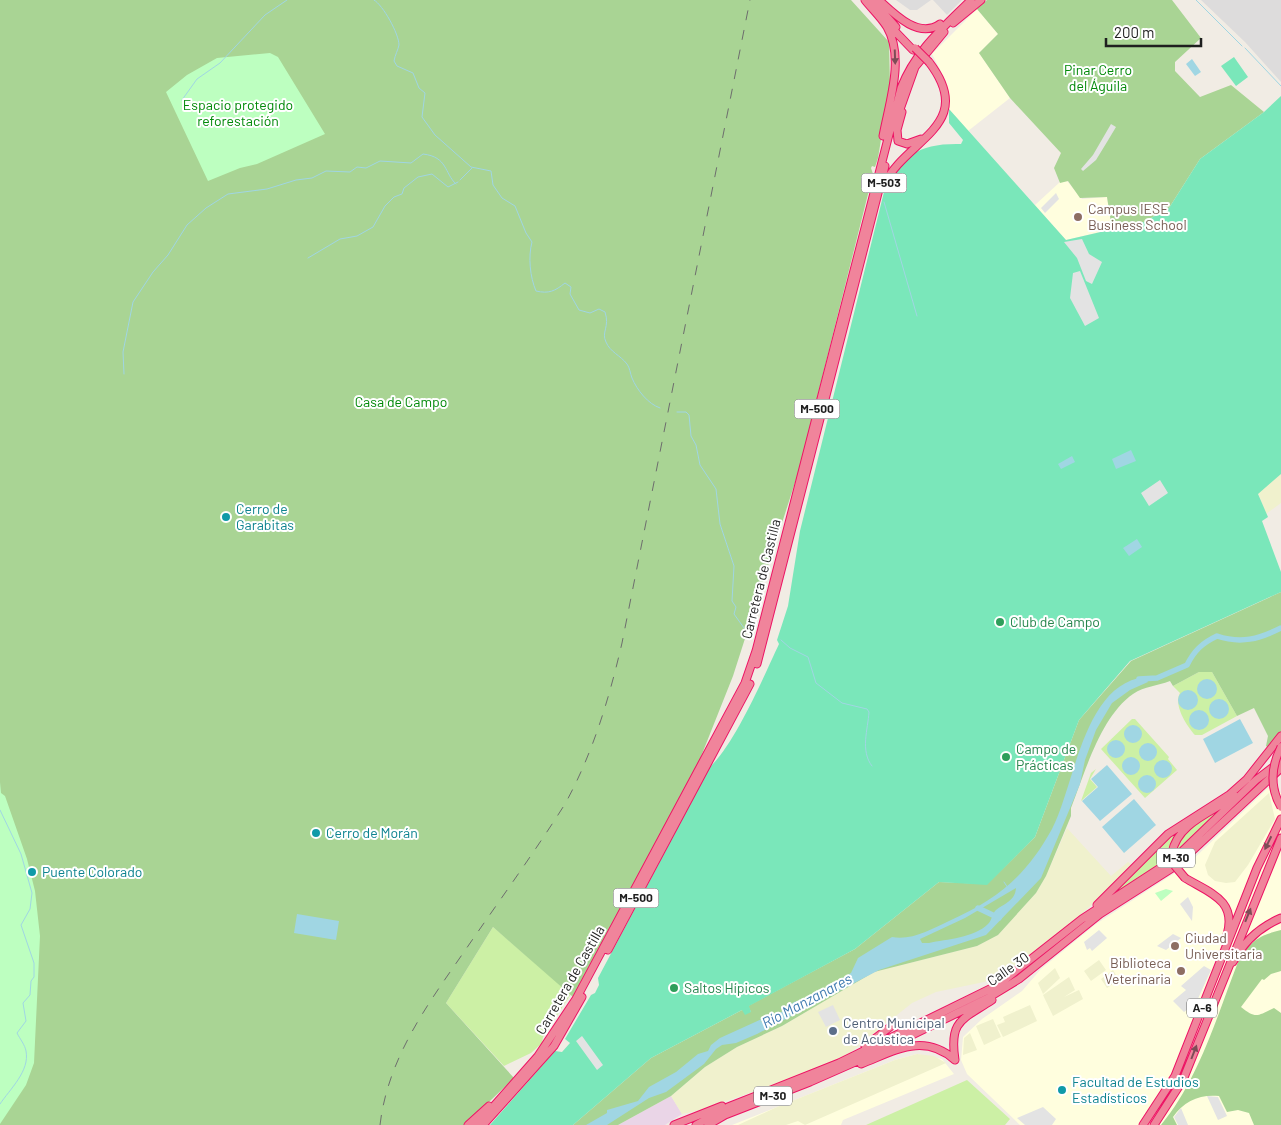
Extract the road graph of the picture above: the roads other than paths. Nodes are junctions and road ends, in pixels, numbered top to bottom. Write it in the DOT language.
graph roads {
  1 [pos="866,0"];
  2 [pos="872,0"];
  3 [pos="879,0"];
  4 [pos="970,0"];
  5 [pos="977,0"];
  6 [pos="981,0"];
  7 [pos="953,23"];
  8 [pos="914,49"];
  9 [pos="927,64"];
  10 [pos="906,88"];
  11 [pos="872,197"];
  12 [pos="869,231"];
  13 [pos="766,622"];
  14 [pos="758,651"];
  15 [pos="1281,736"];
  16 [pos="1281,747"];
  17 [pos="1281,756"];
  18 [pos="1281,761"];
  19 [pos="1281,768"];
  20 [pos="1281,773"];
  21 [pos="1256,780"];
  22 [pos="1281,797"];
  23 [pos="1281,806"];
  24 [pos="1281,819"];
  25 [pos="1281,838"];
  26 [pos="1190,854"];
  27 [pos="1281,918"];
  28 [pos="1082,919"];
  29 [pos="1037,956"];
  30 [pos="1217,970"];
  31 [pos="1010,972"];
  32 [pos="1020,979"];
  33 [pos="1211,1010"];
  34 [pos="894,1024"];
  35 [pos="1187,1046"];
  36 [pos="851,1057"];
  37 [pos="1174,1068"];
  38 [pos="839,1070"];
  39 [pos="526,1071"];
  40 [pos="737,1103"];
  41 [pos="468,1125"];
  42 [pos="477,1125"];
  43 [pos="483,1125"];
  44 [pos="674,1125"];
  45 [pos="696,1125"];
  46 [pos="708,1125"];
  47 [pos="1143,1125"];
  48 [pos="1154,1125"];
  1 -- 8 [label="highway, M-503"];
  1 -- 11 [label="highway, M-500, one-way"];
  2 -- 8 [label="highway, M-503"];
  3 -- 4 [label="highway"];
  4 -- 11 [label="highway, Carretera de Castilla / M-500"];
  5 -- 7 [label="highway, Carretera de Castilla / M-500"];
  6 -- 7 [label="highway, M-500"];
  7 -- 10 [label="highway, Carretera de Castilla / M-500"];
  8 -- 9 [label="highway, M-503, bridge"];
  9 -- 10 [label="highway, M-500"];
  9 -- 12 [label="highway, M-503"];
  10 -- 12 [label="highway, Carretera de Castilla / M-500"];
  11 -- 13 [label="highway, Carretera de Castilla / M-500"];
  12 -- 13 [label="highway, Carretera de Castilla / M-500"];
  13 -- 14 [label="highway, Carretera de Castilla / M-500"];
  14 -- 39 [label="highway, Carretera de Castilla / M-500"];
  14 -- 43 [label="highway, Carretera de Castilla / M-500"];
  15 -- 28 [label="highway"];
  16 -- 23 [label="highway, bridge"];
  17 -- 22 [label="highway"];
  18 -- 21 [label="highway, M-30"];
  19 -- 26 [label="highway, Calle 30 / M-30"];
  20 -- 26 [label="highway"];
  21 -- 28 [label="highway, M-30"];
  21 -- 30 [label="highway, bridge"];
  24 -- 30 [label="highway, A-6, one-way"];
  33 -- 25 [label="highway, A-6, one-way"];
  26 -- 32 [label="highway, Calle 30 / M-30"];
  27 -- 33 [label="highway"];
  28 -- 29 [label="highway, M-30"];
  29 -- 31 [label="highway"];
  29 -- 36 [label="highway, Calle 30 / M-30"];
  30 -- 35 [label="highway, A-6"];
  32 -- 38 [label="highway, Calle 30 / M-30"];
  32 -- 38 [label="highway"];
  48 -- 33 [label="highway, A-6, one-way"];
  34 -- 36 [label="highway"];
  35 -- 37 [label="highway"];
  35 -- 47 [label="highway, A-6"];
  36 -- 40 [label="highway, Calle 30 / M-30"];
  38 -- 46 [label="highway, Calle 30 / M-30"];
  39 -- 41 [label="highway"];
  39 -- 42 [label="highway, Carretera de Castilla / M-500"];
  40 -- 44 [label="highway"];
  40 -- 45 [label="highway, Calle 30 / M-30"];
}
